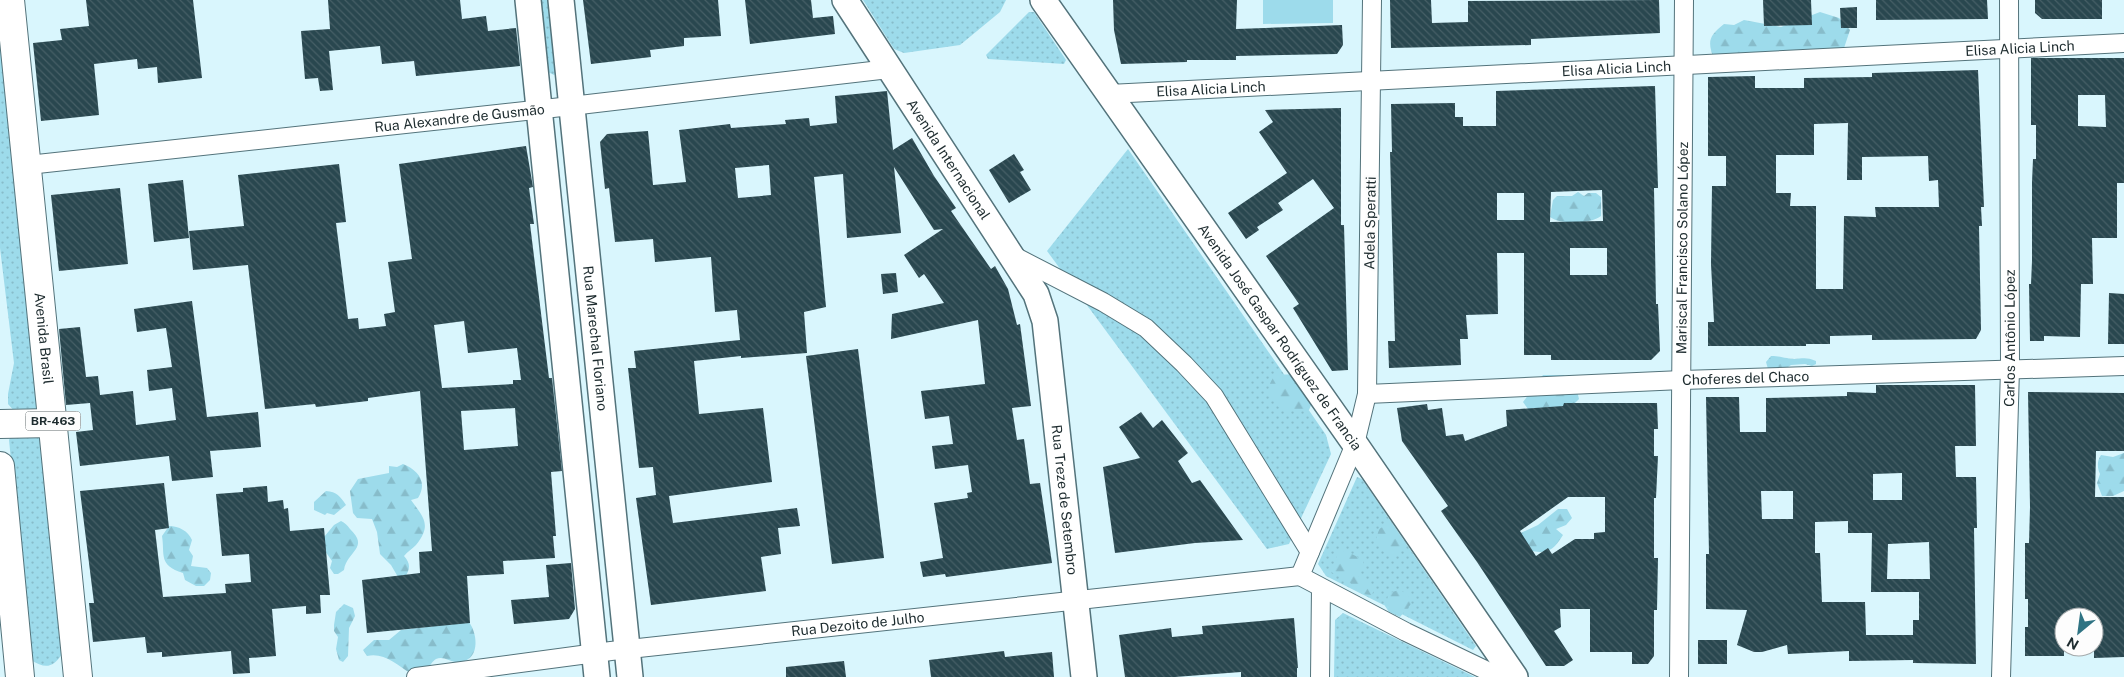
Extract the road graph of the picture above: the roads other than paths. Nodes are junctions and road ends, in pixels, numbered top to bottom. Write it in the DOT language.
graph roads {
  1 [pos="10,0"];
  2 [pos="528,0"];
  3 [pos="561,0"];
  4 [pos="845,0"];
  5 [pos="1043,0"];
  6 [pos="1372,0"];
  7 [pos="1684,0"];
  8 [pos="2010,0"];
  9 [pos="2124,43"];
  10 [pos="2010,49"];
  11 [pos="1683,67"];
  12 [pos="889,69"];
  13 [pos="1372,82"];
  14 [pos="1109,94"];
  15 [pos="571,106"];
  16 [pos="539,109"];
  17 [pos="28,165"];
  18 [pos="1012,255"];
  19 [pos="586,256"];
  20 [pos="554,259"];
  21 [pos="1045,321"];
  22 [pos="2124,366"];
  23 [pos="2010,369"];
  24 [pos="1682,380"];
  25 [pos="1367,394"];
  26 [pos="53,423"];
  27 [pos="0,424"];
  28 [pos="1354,444"];
  29 [pos="0,466"];
  30 [pos="1310,552"];
  31 [pos="1300,576"];
  32 [pos="1321,588"];
  33 [pos="1075,600"];
  34 [pos="628,649"];
  35 [pos="596,665"];
  36 [pos="20,677"];
  37 [pos="78,677"];
  38 [pos="416,677"];
  39 [pos="630,677"];
  40 [pos="1084,677"];
  41 [pos="1320,677"];
  42 [pos="1500,677"];
  43 [pos="1515,677"];
  44 [pos="1679,677"];
  45 [pos="2001,677"];
  1 -- 17 [label="main road, Avenida Brasil / BR-463"];
  2 -- 16 [label="main road"];
  3 -- 15 [label="main road, Rua Marechal Floriano"];
  4 -- 12 [label="main road, Avenida Internacional"];
  5 -- 14 [label="main road, Avenida José Gaspar Rodríguez de Francia"];
  6 -- 13 [label="street, Adela Speratti"];
  7 -- 11 [label="street, Mariscal Francisco Solano López"];
  8 -- 10 [label="street, Carlos Antônio López"];
  9 -- 10 [label="street, Elisa Alicia Linch"];
  10 -- 11 [label="street, Elisa Alicia Linch"];
  10 -- 23 [label="street, Carlos Antônio López"];
  11 -- 13 [label="street, Elisa Alicia Linch"];
  11 -- 24 [label="street, Mariscal Francisco Solano López"];
  12 -- 15 [label="street, Rua Alexandre de Gusmão"];
  12 -- 18 [label="main road, Avenida Internacional"];
  13 -- 14 [label="street, Elisa Alicia Linch"];
  13 -- 25 [label="street, Adela Speratti"];
  14 -- 28 [label="main road, Avenida José Gaspar Rodríguez de Francia"];
  15 -- 16 [label="street, Rua Alexandre de Gusmão"];
  15 -- 19 [label="main road, Rua Marechal Floriano"];
  16 -- 17 [label="street, Rua Alexandre de Gusmão"];
  16 -- 20 [label="main road"];
  17 -- 26 [label="main road, Avenida Brasil / BR-463"];
  18 -- 21 [label="main road, Avenida Internacional"];
  18 -- 30 [label="street"];
  19 -- 20 [label="main road"];
  19 -- 34 [label="main road, Rua Marechal Floriano"];
  20 -- 35 [label="main road"];
  21 -- 33 [label="main road, Rua Treze de Setembro"];
  22 -- 23 [label="street, Choferes del Chaco"];
  23 -- 24 [label="street, Choferes del Chaco"];
  23 -- 45 [label="street, Carlos Antônio López"];
  24 -- 25 [label="street, Choferes del Chaco"];
  24 -- 44 [label="street, Mariscal Francisco Solano López"];
  25 -- 28 [label="street, Adela Speratti"];
  26 -- 27 [label="main road"];
  26 -- 37 [label="main road, Avenida Brasil / BR-463"];
  28 -- 30 [label="street, Adela Speratti"];
  28 -- 43 [label="main road, Avenida José Gaspar Rodríguez de Francia"];
  29 -- 36 [label="main road"];
  30 -- 31 [label="street, Adela Speratti"];
  31 -- 32 [label="street"];
  31 -- 33 [label="street, Rua Dezoito de Julho"];
  32 -- 41 [label="street"];
  32 -- 42 [label="street"];
  33 -- 34 [label="street, Rua Dezoito de Julho"];
  33 -- 40 [label="main road, Rua Treze de Setembro"];
  34 -- 35 [label="street, Rua Dezoito de Julho"];
  34 -- 39 [label="main road, Rua Marechal Floriano"];
  35 -- 38 [label="street, Rua Dezoito de Julho"];
}
